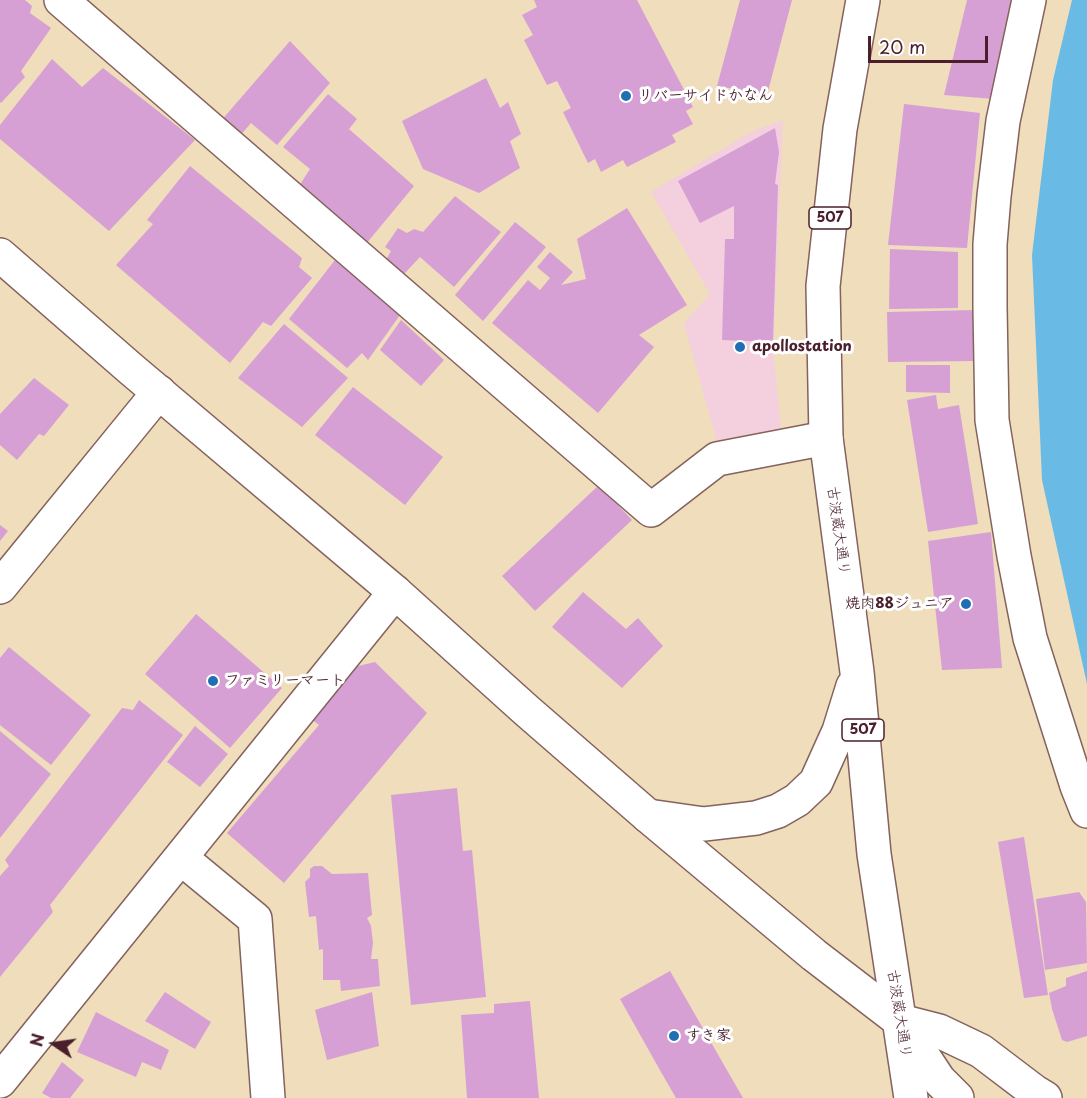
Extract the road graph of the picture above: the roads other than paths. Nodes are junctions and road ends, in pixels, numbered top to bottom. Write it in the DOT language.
graph roads {
  1 [pos="61,0"];
  2 [pos="864,0"];
  3 [pos="1029,0"];
  4 [pos="0,255"];
  5 [pos="159,392"];
  6 [pos="826,438"];
  7 [pos="0,587"];
  8 [pos="395,592"];
  9 [pos="857,672"];
  10 [pos="1087,811"];
  11 [pos="648,816"];
  12 [pos="181,858"];
  13 [pos="900,1021"];
  14 [pos="0,1081"];
  15 [pos="268,1098"];
  16 [pos="911,1098"];
  17 [pos="957,1098"];
  18 [pos="1045,1098"];
  1 -- 6 [label="main road"];
  2 -- 6 [label="main road, 古波蔵大通り / 507"];
  3 -- 10 [label="main road"];
  4 -- 5 [label="main road"];
  5 -- 7 [label="main road"];
  5 -- 8 [label="main road"];
  6 -- 9 [label="main road, 古波蔵大通り / 507"];
  8 -- 11 [label="main road"];
  8 -- 12 [label="main road"];
  9 -- 11 [label="main road"];
  9 -- 13 [label="main road, 古波蔵大通り / 507"];
  11 -- 13 [label="main road"];
  12 -- 14 [label="main road"];
  12 -- 15 [label="main road"];
  13 -- 16 [label="main road, 古波蔵大通り / 507"];
  13 -- 17 [label="main road"];
  13 -- 18 [label="main road"];
}
